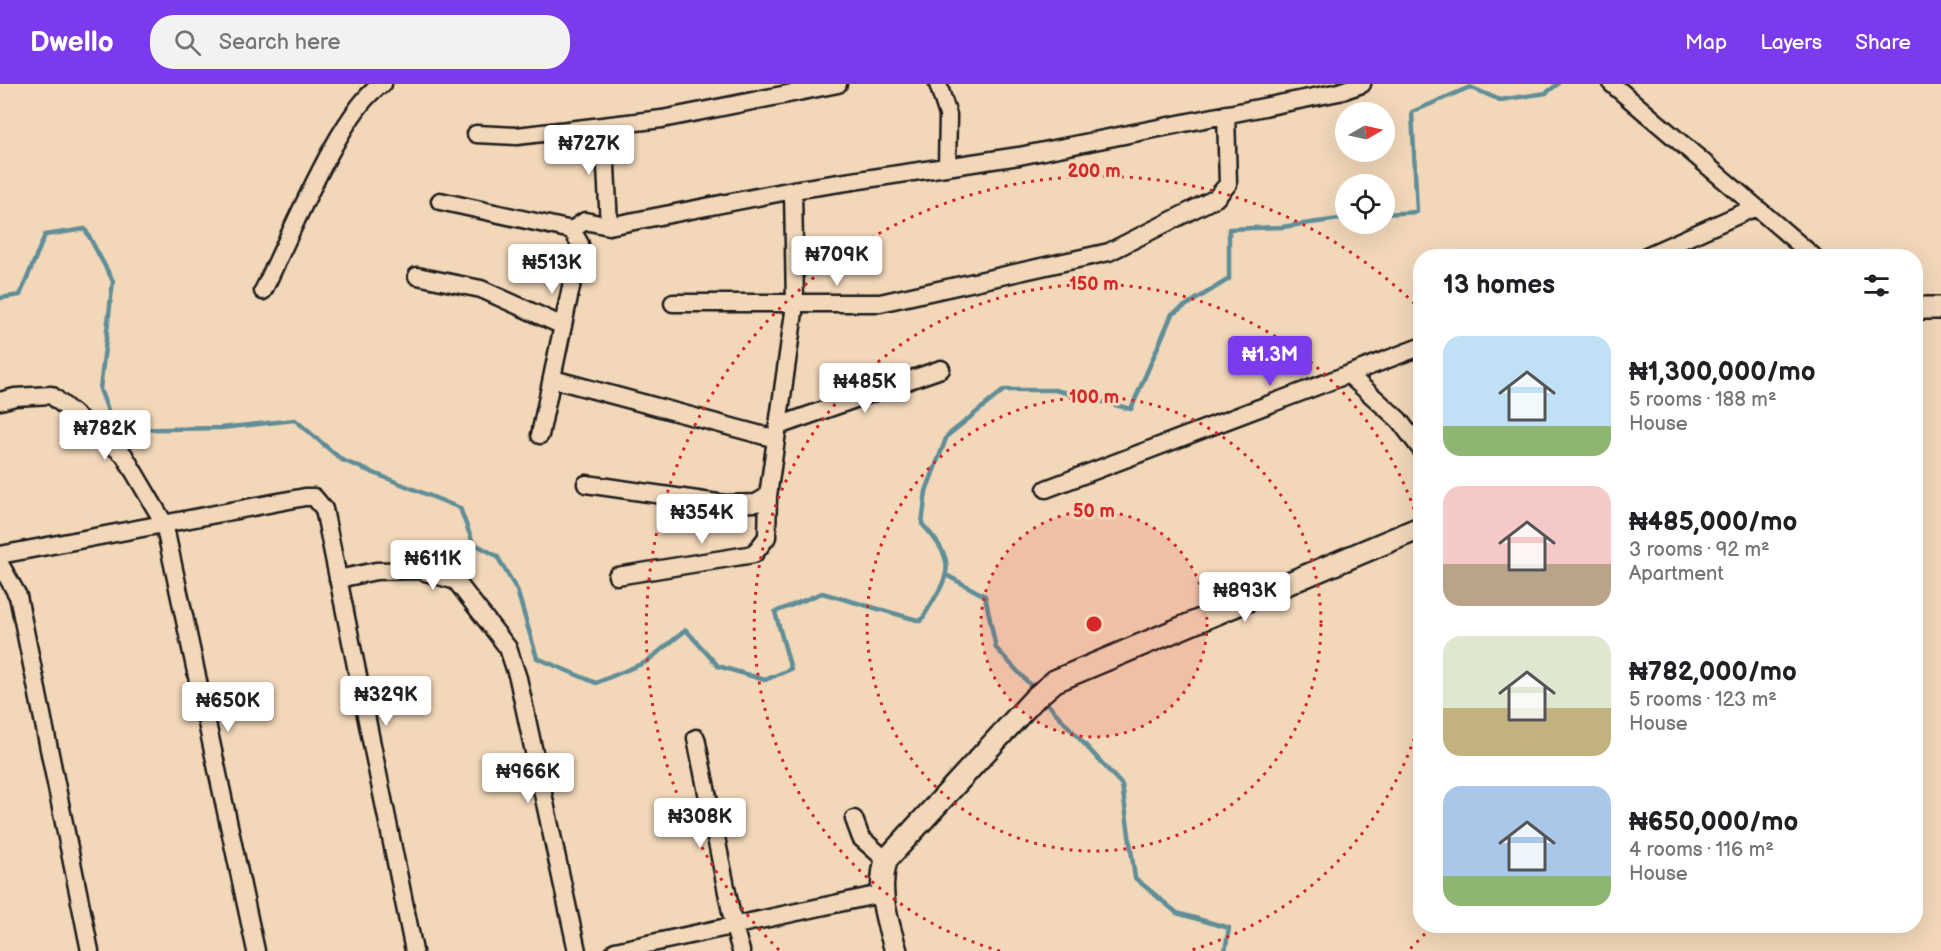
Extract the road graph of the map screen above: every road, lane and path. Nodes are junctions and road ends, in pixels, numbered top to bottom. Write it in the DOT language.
graph roads {
  1 [pos="383,84"];
  2 [pos="838,84"];
  3 [pos="939,84"];
  4 [pos="1362,84"];
  5 [pos="1612,84"];
  6 [pos="1226,114"];
  7 [pos="604,126"];
  8 [pos="476,134"];
  9 [pos="947,167"];
  10 [pos="794,190"];
  11 [pos="440,201"];
  12 [pos="1756,207"];
  13 [pos="609,226"];
  14 [pos="572,230"];
  15 [pos="1662,249"];
  16 [pos="1805,249"];
  17 [pos="417,276"];
  18 [pos="263,291"];
  19 [pos="673,303"];
  20 [pos="795,305"];
  21 [pos="1923,308"];
  22 [pos="1941,308"];
  23 [pos="563,326"];
  24 [pos="1413,350"];
  25 [pos="941,369"];
  26 [pos="1349,375"];
  27 [pos="553,379"];
  28 [pos="0,401"];
  29 [pos="777,433"];
  30 [pos="540,435"];
  31 [pos="1413,439"];
  32 [pos="586,484"];
  33 [pos="1047,489"];
  34 [pos="768,496"];
  35 [pos="164,523"];
  36 [pos="1413,531"];
  37 [pos="0,555"];
  38 [pos="0,564"];
  39 [pos="617,576"];
  40 [pos="338,579"];
  41 [pos="696,738"];
  42 [pos="854,819"];
  43 [pos="886,860"];
  44 [pos="881,894"];
  45 [pos="734,927"];
  46 [pos="90,951"];
  47 [pos="256,951"];
  48 [pos="414,951"];
  49 [pos="577,951"];
  50 [pos="615,951"];
  51 [pos="741,951"];
  52 [pos="896,951"];
  1 -- 18 [label="street"];
  2 -- 7 [label="street"];
  3 -- 9 [label="street"];
  4 -- 6 [label="street"];
  5 -- 12 [label="street"];
  6 -- 9 [label="street"];
  6 -- 20 [label="street"];
  7 -- 8 [label="street"];
  7 -- 13 [label="street"];
  9 -- 10 [label="street"];
  10 -- 13 [label="street"];
  10 -- 20 [label="street"];
  11 -- 14 [label="street"];
  12 -- 15 [label="street"];
  12 -- 16 [label="street"];
  13 -- 14 [label="street"];
  14 -- 23 [label="street"];
  17 -- 23 [label="street"];
  19 -- 20 [label="street"];
  20 -- 29 [label="street"];
  21 -- 22 [label="street"];
  23 -- 27 [label="street"];
  24 -- 26 [label="street"];
  25 -- 29 [label="street"];
  26 -- 31 [label="street"];
  26 -- 33 [label="street"];
  27 -- 29 [label="street"];
  27 -- 30 [label="street"];
  28 -- 35 [label="street"];
  29 -- 34 [label="street"];
  32 -- 34 [label="street"];
  34 -- 39 [label="street"];
  35 -- 37 [label="street"];
  35 -- 40 [label="street"];
  35 -- 47 [label="street"];
  36 -- 43 [label="street"];
  38 -- 46 [label="street"];
  40 -- 48 [label="street"];
  40 -- 49 [label="street"];
  41 -- 45 [label="street"];
  42 -- 43 [label="street"];
  43 -- 44 [label="street"];
  44 -- 45 [label="street"];
  44 -- 52 [label="street"];
  45 -- 50 [label="street"];
  45 -- 51 [label="street"];
}
